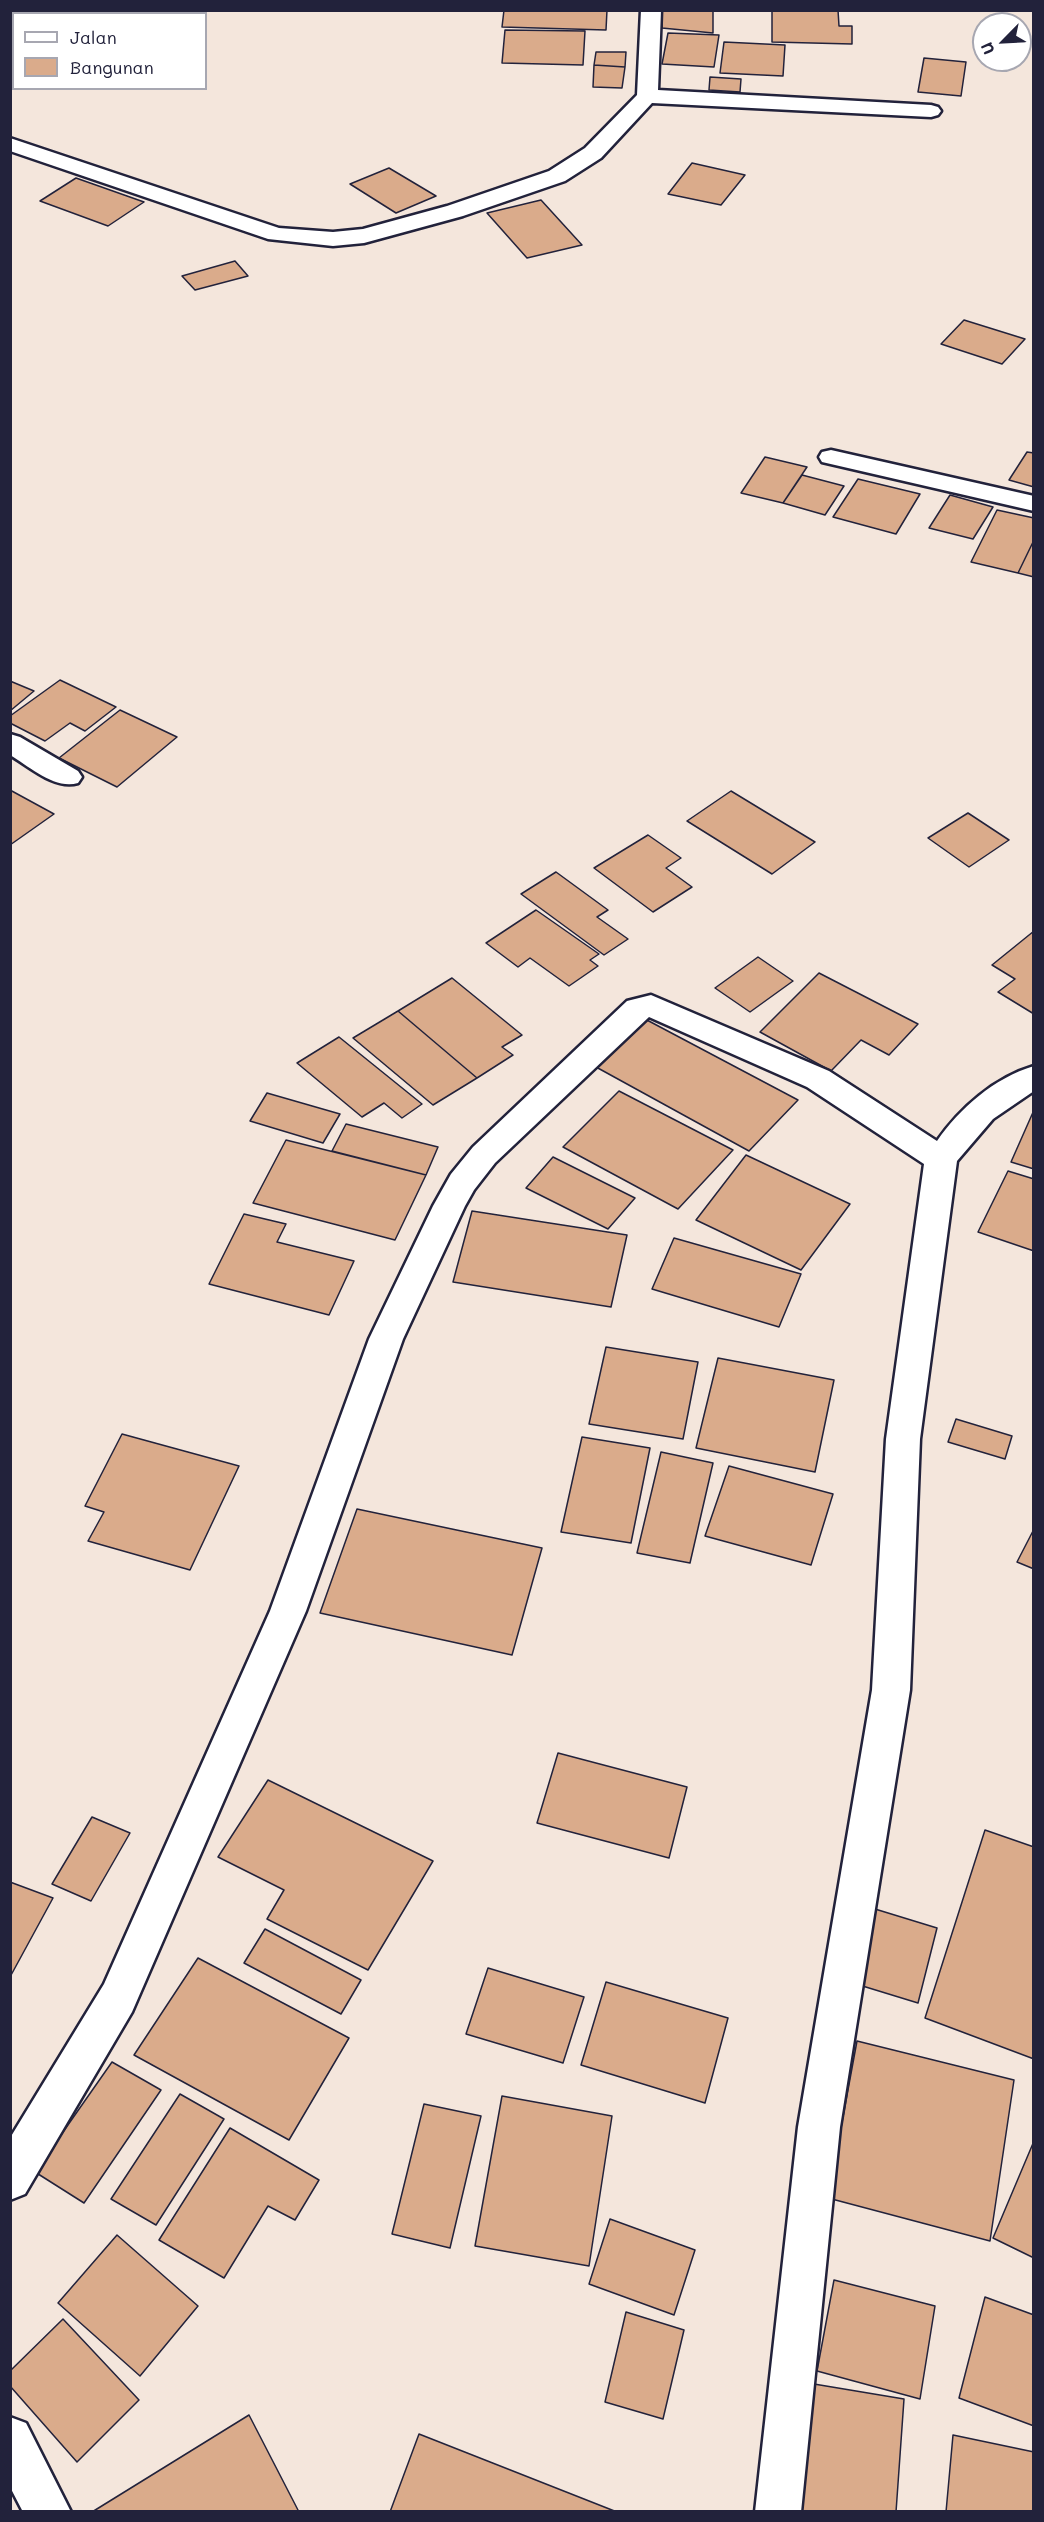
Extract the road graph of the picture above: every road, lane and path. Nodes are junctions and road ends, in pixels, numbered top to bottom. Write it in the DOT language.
graph roads {
  1 [pos="651,10"];
  2 [pos="647,96"];
  3 [pos="931,111"];
  4 [pos="10,144"];
  5 [pos="831,457"];
  6 [pos="1034,504"];
  7 [pos="10,743"];
  8 [pos="68,777"];
  9 [pos="1034,1077"];
  10 [pos="941,1159"];
  11 [pos="10,2179"];
  12 [pos="10,2439"];
  13 [pos="48,2511"];
  14 [pos="778,2511"];
  1 -- 2 [label="street"];
  2 -- 3 [label="street"];
  2 -- 4 [label="street"];
  5 -- 6 [label="street"];
  7 -- 8 [label="street"];
  9 -- 10 [label="street"];
  10 -- 11 [label="street"];
  10 -- 14 [label="street"];
  12 -- 13 [label="street"];
}
